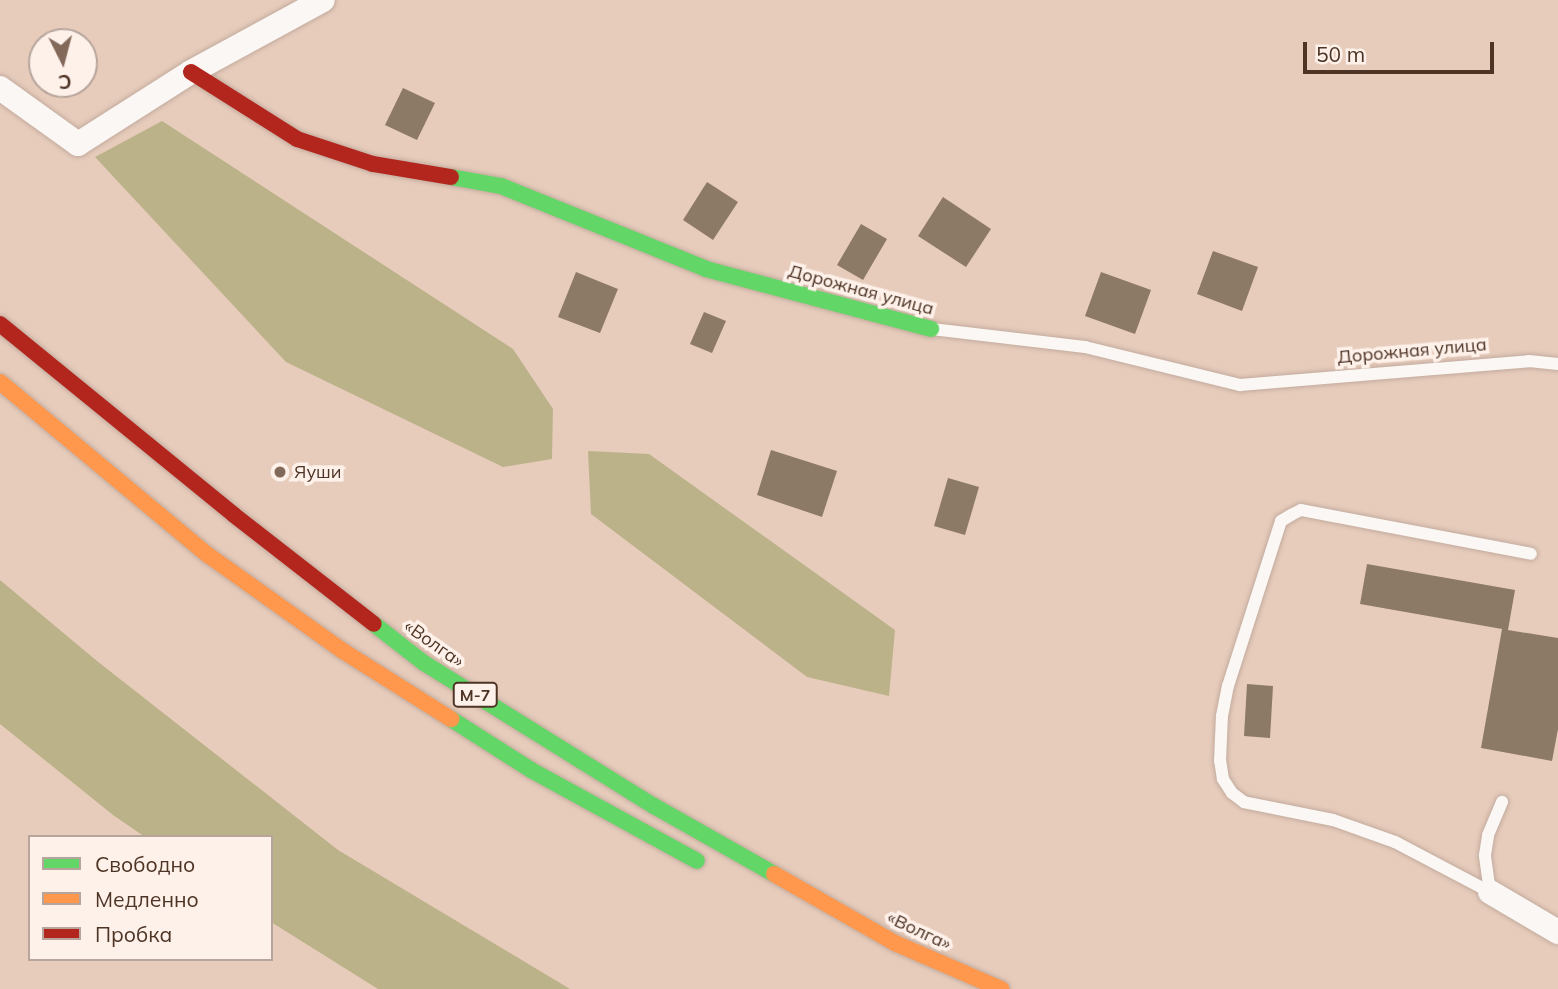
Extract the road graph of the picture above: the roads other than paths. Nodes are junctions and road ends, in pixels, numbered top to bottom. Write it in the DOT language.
graph roads {
  1 [pos="323,0"];
  2 [pos="191,72"];
  3 [pos="0,88"];
  4 [pos="0,324"];
  5 [pos="931,329"];
  6 [pos="1558,364"];
  7 [pos="0,382"];
  8 [pos="1531,554"];
  9 [pos="1502,802"];
  10 [pos="709,868"];
  11 [pos="1490,892"];
  12 [pos="1558,932"];
  13 [pos="1001,989"];
  1 -- 2 [label="street"];
  2 -- 3 [label="street"];
  2 -- 5 [label="main road, Дорожная улица"];
  4 -- 13 [label="main road, «Волга» / М-7"];
  5 -- 6 [label="lane, Дорожная улица"];
  7 -- 10 [label="main road"];
  8 -- 11 [label="lane"];
  9 -- 11 [label="lane"];
  11 -- 12 [label="street"];
}
